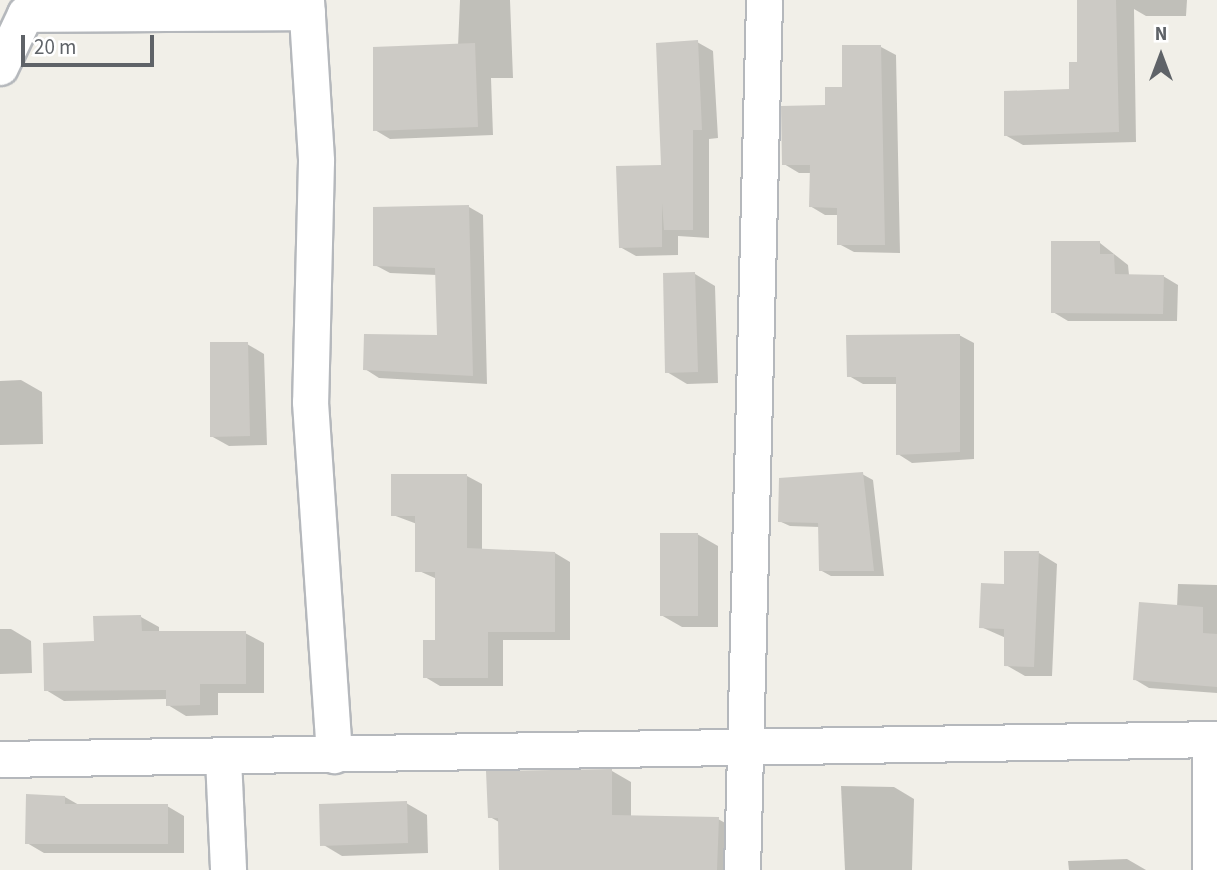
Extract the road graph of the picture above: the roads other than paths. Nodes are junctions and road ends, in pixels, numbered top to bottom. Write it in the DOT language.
graph roads {
  1 [pos="764,0"];
  2 [pos="306,6"];
  3 [pos="26,7"];
  4 [pos="0,67"];
  5 [pos="1214,739"];
  6 [pos="742,745"];
  7 [pos="334,755"];
  8 [pos="223,758"];
  9 [pos="0,759"];
  10 [pos="229,870"];
  11 [pos="742,870"];
  12 [pos="1210,870"];
  1 -- 6 [label="street"];
  2 -- 3 [label="street"];
  2 -- 7 [label="street"];
  3 -- 4 [label="street"];
  5 -- 6 [label="street"];
  5 -- 12 [label="street"];
  6 -- 7 [label="street"];
  6 -- 11 [label="street"];
  7 -- 8 [label="street"];
  8 -- 9 [label="street"];
  8 -- 10 [label="street"];
}
